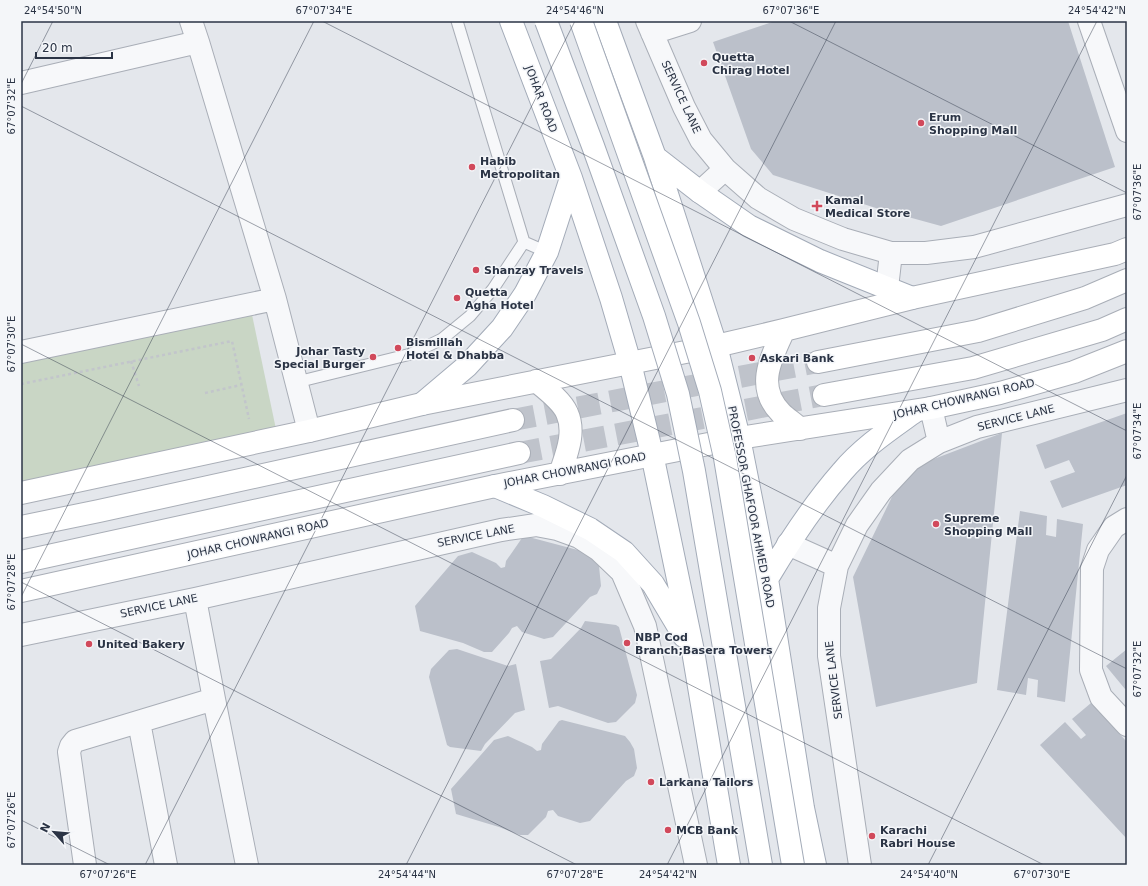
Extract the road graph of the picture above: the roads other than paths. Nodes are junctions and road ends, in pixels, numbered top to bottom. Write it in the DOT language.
graph roads {
  1 [pos="191,21"];
  2 [pos="457,21"];
  3 [pos="511,21"];
  4 [pos="546,21"];
  5 [pos="581,21"];
  6 [pos="605,21"];
  7 [pos="690,21"];
  8 [pos="1089,21"];
  9 [pos="649,27"];
  10 [pos="198,42"];
  11 [pos="21,83"];
  12 [pos="1127,131"];
  13 [pos="655,157"];
  14 [pos="725,169"];
  15 [pos="571,178"];
  16 [pos="700,192"];
  17 [pos="1127,205"];
  18 [pos="524,242"];
  19 [pos="1127,249"];
  20 [pos="547,252"];
  21 [pos="891,253"];
  22 [pos="1127,280"];
  23 [pos="887,288"];
  24 [pos="912,298"];
  25 [pos="275,299"];
  26 [pos="1127,319"];
  27 [pos="784,330"];
  28 [pos="716,346"];
  29 [pos="1127,351"];
  30 [pos="21,352"];
  31 [pos="818,362"];
  32 [pos="630,363"];
  33 [pos="536,381"];
  34 [pos="297,382"];
  35 [pos="1127,390"];
  36 [pos="824,395"];
  37 [pos="422,404"];
  38 [pos="923,410"];
  39 [pos="513,420"];
  40 [pos="800,429"];
  41 [pos="309,431"];
  42 [pos="739,438"];
  43 [pos="939,442"];
  44 [pos="519,453"];
  45 [pos="652,454"];
  46 [pos="560,474"];
  47 [pos="495,486"];
  48 [pos="21,493"];
  49 [pos="540,516"];
  50 [pos="1127,519"];
  51 [pos="21,527"];
  52 [pos="788,544"];
  53 [pos="21,562"];
  54 [pos="837,566"];
  55 [pos="767,579"];
  56 [pos="21,591"];
  57 [pos="195,599"];
  58 [pos="21,635"];
  59 [pos="692,651"];
  60 [pos="214,699"];
  61 [pos="139,722"];
  62 [pos="1127,725"];
  63 [pos="86,865"];
  64 [pos="166,865"];
  65 [pos="247,865"];
  66 [pos="696,865"];
  67 [pos="729,865"];
  68 [pos="761,865"];
  69 [pos="793,865"];
  70 [pos="815,865"];
  71 [pos="860,865"];
  1 -- 10 [label="street"];
  2 -- 18 [label="lane"];
  3 -- 15 [label="main road, JOHAR ROAD"];
  4 -- 68 [label="main road, bridge"];
  5 -- 69 [label="main road, bridge"];
  6 -- 13 [label="main road"];
  7 -- 9 [label="street"];
  8 -- 12 [label="street"];
  9 -- 14 [label="street, SERVICE LANE"];
  10 -- 11 [label="street"];
  10 -- 25 [label="street"];
  13 -- 16 [label="main road"];
  13 -- 28 [label="main road, PROFESSOR GHAFOOR AHMED ROAD"];
  14 -- 16 [label="street"];
  14 -- 21 [label="street, SERVICE LANE"];
  15 -- 20 [label="main road"];
  15 -- 32 [label="main road, JOHAR ROAD"];
  16 -- 23 [label="main road"];
  17 -- 21 [label="street, SERVICE LANE"];
  18 -- 20 [label="lane"];
  18 -- 34 [label="lane"];
  19 -- 24 [label="main road"];
  20 -- 37 [label="main road"];
  21 -- 23 [label="street"];
  22 -- 31 [label="main road"];
  23 -- 24 [label="main road"];
  24 -- 27 [label="main road"];
  25 -- 30 [label="street"];
  25 -- 34 [label="street"];
  26 -- 36 [label="main road"];
  27 -- 28 [label="main road"];
  27 -- 40 [label="main road"];
  28 -- 32 [label="main road"];
  28 -- 42 [label="main road, PROFESSOR GHAFOOR AHMED ROAD"];
  29 -- 38 [label="main road, JOHAR CHOWRANGI ROAD"];
  32 -- 33 [label="main road"];
  32 -- 45 [label="main road, JOHAR ROAD"];
  33 -- 37 [label="main road"];
  33 -- 46 [label="main road"];
  34 -- 41 [label="street"];
  35 -- 43 [label="street, SERVICE LANE"];
  37 -- 41 [label="main road"];
  38 -- 40 [label="main road, JOHAR CHOWRANGI ROAD"];
  38 -- 43 [label="street"];
  38 -- 52 [label="main road"];
  39 -- 51 [label="main road"];
  40 -- 42 [label="main road, JOHAR CHOWRANGI ROAD"];
  41 -- 48 [label="main road"];
  42 -- 45 [label="main road, JOHAR CHOWRANGI ROAD"];
  42 -- 55 [label="main road, PROFESSOR GHAFOOR AHMED ROAD"];
  43 -- 54 [label="street, SERVICE LANE"];
  44 -- 53 [label="main road"];
  45 -- 46 [label="main road, JOHAR CHOWRANGI ROAD"];
  45 -- 59 [label="main road, JOHAR ROAD"];
  46 -- 47 [label="main road, JOHAR CHOWRANGI ROAD"];
  47 -- 49 [label="main road"];
  47 -- 56 [label="main road, JOHAR CHOWRANGI ROAD"];
  49 -- 57 [label="street, SERVICE LANE"];
  49 -- 59 [label="main road"];
  49 -- 66 [label="street, SERVICE LANE"];
  50 -- 62 [label="street"];
  52 -- 54 [label="street"];
  52 -- 55 [label="main road"];
  54 -- 71 [label="street, SERVICE LANE"];
  55 -- 70 [label="main road, PROFESSOR GHAFOOR AHMED ROAD"];
  57 -- 58 [label="street, SERVICE LANE"];
  57 -- 60 [label="street"];
  59 -- 67 [label="main road, JOHAR ROAD"];
  60 -- 61 [label="street"];
  60 -- 65 [label="street"];
  61 -- 63 [label="street"];
  61 -- 64 [label="street"];
}
